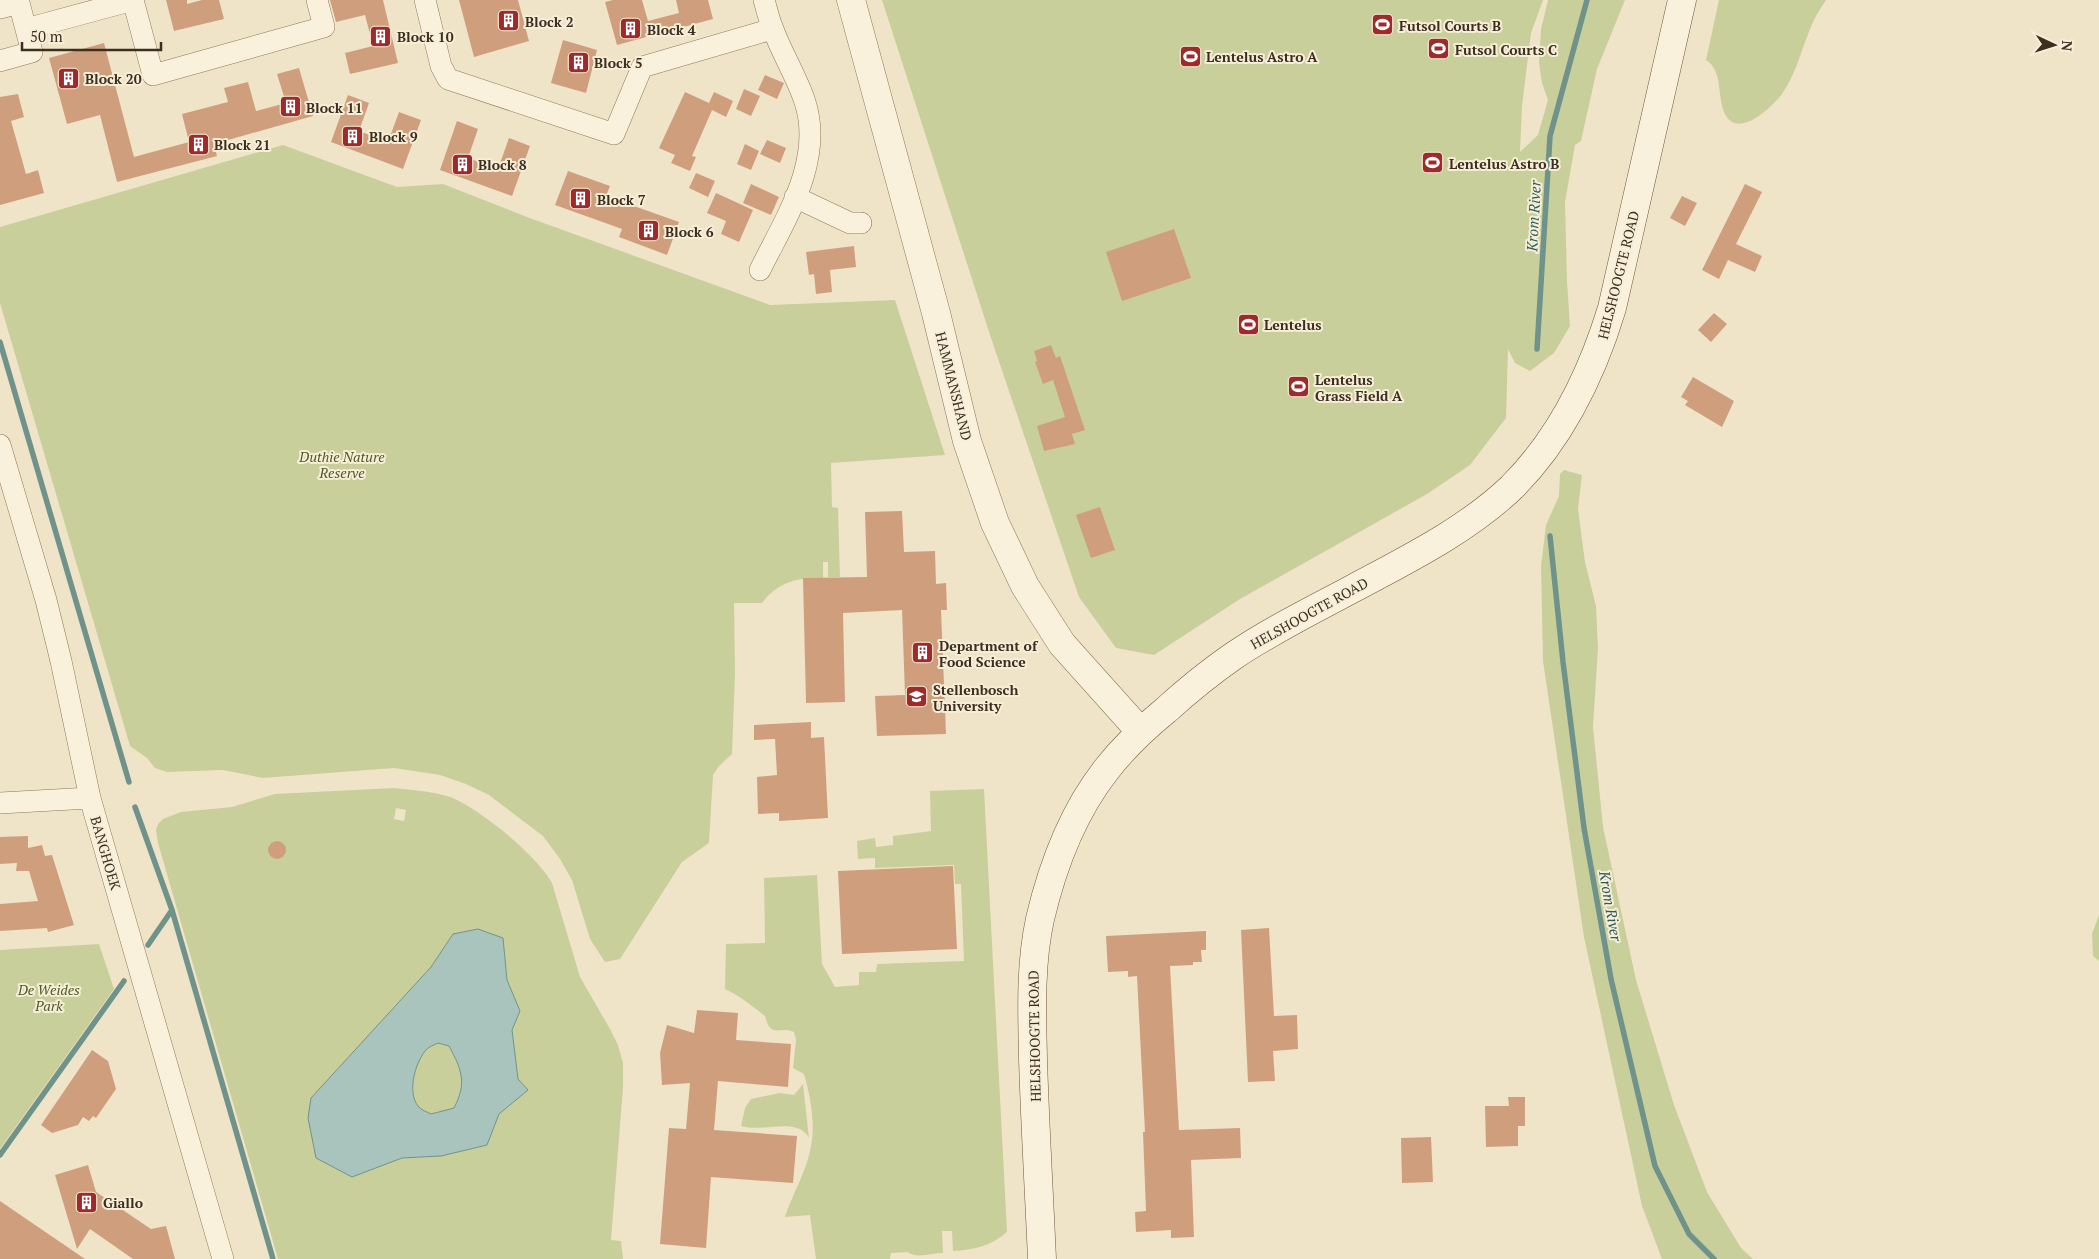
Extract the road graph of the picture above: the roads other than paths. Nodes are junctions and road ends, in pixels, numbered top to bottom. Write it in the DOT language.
graph roads {
  1 [pos="133,0"];
  2 [pos="317,0"];
  3 [pos="425,0"];
  4 [pos="764,0"];
  5 [pos="851,0"];
  6 [pos="1682,0"];
  7 [pos="0,8"];
  8 [pos="772,28"];
  9 [pos="26,29"];
  10 [pos="0,61"];
  11 [pos="795,197"];
  12 [pos="861,223"];
  13 [pos="760,270"];
  14 [pos="0,445"];
  15 [pos="1140,731"];
  16 [pos="90,798"];
  17 [pos="0,803"];
  18 [pos="223,1259"];
  19 [pos="1042,1259"];
  1 -- 2 [label="street"];
  1 -- 9 [label="street"];
  3 -- 8 [label="street"];
  4 -- 8 [label="street"];
  5 -- 15 [label="main road, HAMMANSHAND"];
  6 -- 15 [label="main road, HELSHOOGTE ROAD"];
  7 -- 9 [label="street"];
  8 -- 11 [label="street"];
  9 -- 10 [label="street"];
  11 -- 12 [label="street"];
  11 -- 13 [label="street"];
  14 -- 16 [label="street, BANGHOEK"];
  15 -- 19 [label="main road, HELSHOOGTE ROAD"];
  16 -- 17 [label="street"];
  16 -- 18 [label="street, BANGHOEK"];
}
